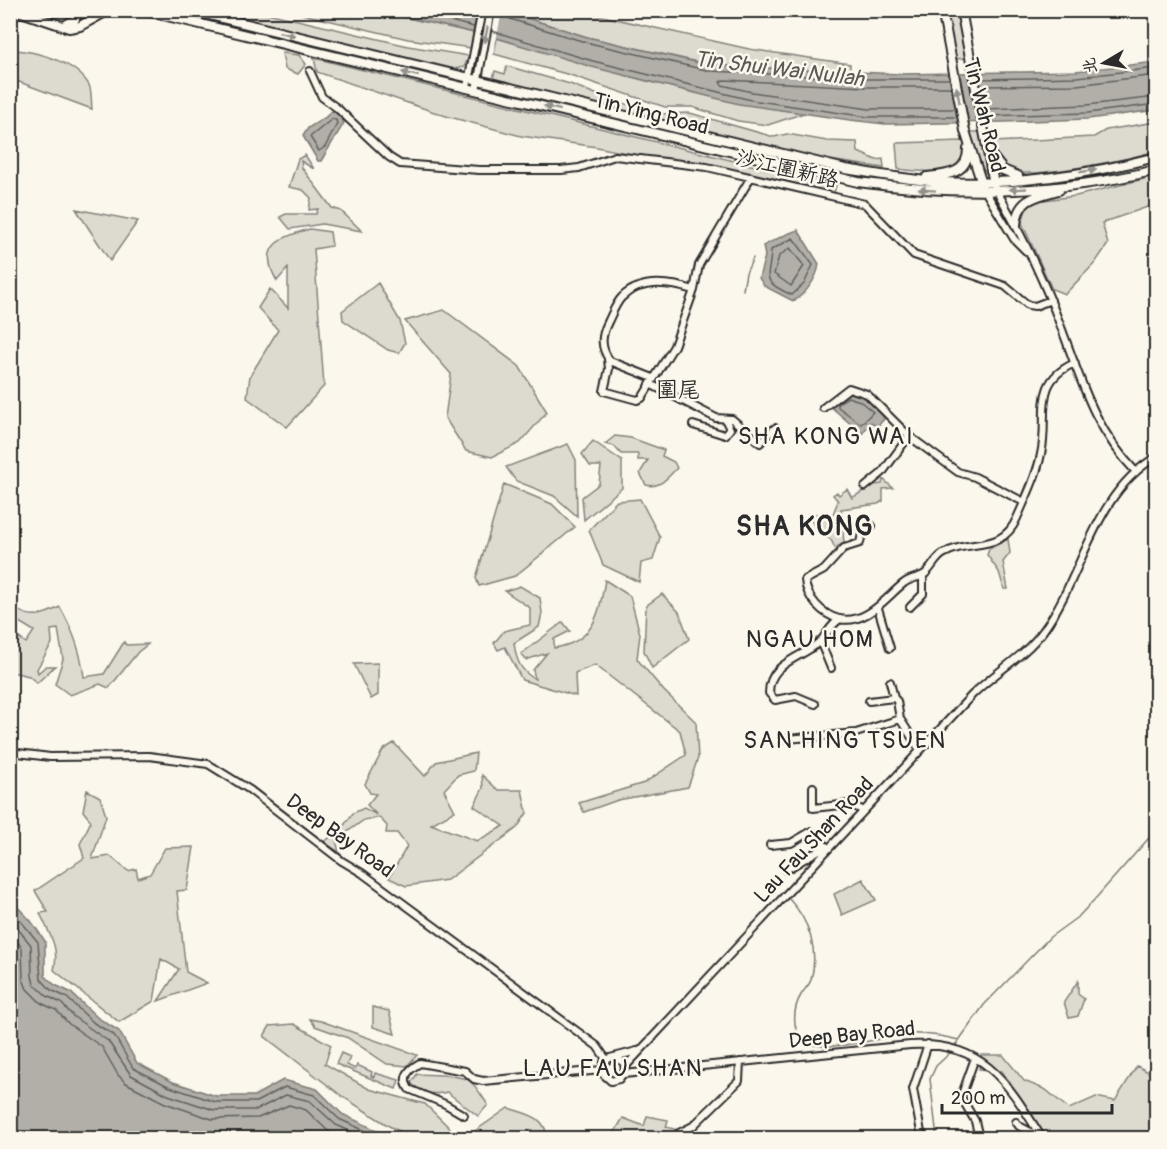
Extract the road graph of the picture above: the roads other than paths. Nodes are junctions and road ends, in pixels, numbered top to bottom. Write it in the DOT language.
graph roads {
  1 [pos="15,10"];
  2 [pos="78,10"];
  3 [pos="109,10"];
  4 [pos="142,10"];
  5 [pos="189,10"];
  6 [pos="482,10"];
  7 [pos="491,10"];
  8 [pos="942,10"];
  9 [pos="961,10"];
  10 [pos="63,27"];
  11 [pos="310,71"];
  12 [pos="469,78"];
  13 [pos="478,80"];
  14 [pos="467,87"];
  15 [pos="476,90"];
  16 [pos="969,144"];
  17 [pos="987,145"];
  18 [pos="1156,157"];
  19 [pos="1156,170"];
  20 [pos="752,177"];
  21 [pos="1030,177"];
  22 [pos="914,179"];
  23 [pos="993,180"];
  24 [pos="981,181"];
  25 [pos="1082,184"];
  26 [pos="985,191"];
  27 [pos="997,191"];
  28 [pos="1016,225"];
  29 [pos="1027,252"];
  30 [pos="694,290"];
  31 [pos="1051,300"];
  32 [pos="608,359"];
  33 [pos="1075,363"];
  34 [pos="651,381"];
  35 [pos="823,408"];
  36 [pos="726,421"];
  37 [pos="693,425"];
  38 [pos="775,428"];
  39 [pos="909,436"];
  40 [pos="1156,457"];
  41 [pos="1136,472"];
  42 [pos="865,487"];
  43 [pos="1022,501"];
  44 [pos="872,526"];
  45 [pos="923,575"];
  46 [pos="910,607"];
  47 [pos="878,608"];
  48 [pos="840,619"];
  49 [pos="820,641"];
  50 [pos="890,648"];
  51 [pos="831,668"];
  52 [pos="890,682"];
  53 [pos="894,698"];
  54 [pos="869,701"];
  55 [pos="815,704"];
  56 [pos="900,719"];
  57 [pos="787,739"];
  58 [pos="920,750"];
  59 [pos="10,752"];
  60 [pos="813,787"];
  61 [pos="864,811"];
  62 [pos="770,845"];
  63 [pos="826,847"];
  64 [pos="786,870"];
  65 [pos="928,1044"];
  66 [pos="643,1048"];
  67 [pos="617,1058"];
  68 [pos="975,1058"];
  69 [pos="606,1059"];
  70 [pos="740,1062"];
  71 [pos="602,1070"];
  72 [pos="624,1071"];
  73 [pos="464,1115"];
  74 [pos="1016,1122"];
  75 [pos="677,1138"];
  76 [pos="922,1138"];
  77 [pos="980,1138"];
  78 [pos="1041,1138"];
  1 -- 10 [label="main road"];
  2 -- 10 [label="main road"];
  3 -- 10 [label="main road"];
  14 -- 4 [label="main road, Tin Ying Road, one-way"];
  5 -- 12 [label="main road, Tin Ying Road, one-way"];
  6 -- 12 [label="street"];
  7 -- 13 [label="street, one-way"];
  16 -- 8 [label="main road, Tin Wah Road, one-way"];
  9 -- 17 [label="main road, Tin Wah Road"];
  11 -- 20 [label="street, 沙江圍新路"];
  12 -- 13 [label="main road, Tin Ying Road"];
  12 -- 14 [label="street"];
  13 -- 15 [label="street"];
  13 -- 22 [label="main road, Tin Ying Road"];
  14 -- 15 [label="main road, Tin Ying Road"];
  26 -- 15 [label="main road, Tin Ying Road, one-way"];
  16 -- 22 [label="main road"];
  16 -- 24 [label="main road, Tin Wah Road"];
  17 -- 21 [label="main road"];
  17 -- 23 [label="main road, Tin Wah Road"];
  21 -- 18 [label="main road, Tin Ying Road, one-way"];
  19 -- 25 [label="main road, Tin Ying Road"];
  20 -- 30 [label="street"];
  20 -- 31 [label="street, 沙江圍新路"];
  21 -- 23 [label="main road, Tin Ying Road"];
  22 -- 24 [label="main road, Tin Ying Road"];
  23 -- 24 [label="main road, Tin Ying Road"];
  23 -- 27 [label="main road, Tin Wah Road"];
  24 -- 26 [label="main road, Tin Wah Road"];
  25 -- 27 [label="main road, Tin Ying Road, one-way"];
  25 -- 28 [label="main road"];
  26 -- 27 [label="main road, Tin Ying Road"];
  26 -- 29 [label="street, Tin Wah Road"];
  27 -- 28 [label="street, Tin Wah Road"];
  28 -- 29 [label="street, Tin Wah Road"];
  29 -- 31 [label="street, Tin Wah Road"];
  30 -- 32 [label="street"];
  30 -- 34 [label="street"];
  31 -- 33 [label="street, Tin Wah Road"];
  32 -- 34 [label="street"];
  32 -- 34 [label="street"];
  33 -- 41 [label="street, Tin Wah Road"];
  33 -- 43 [label="street"];
  34 -- 36 [label="street"];
  35 -- 39 [label="street"];
  36 -- 37 [label="street"];
  36 -- 38 [label="street"];
  39 -- 42 [label="street"];
  39 -- 43 [label="street"];
  40 -- 41 [label="street, Lau Fau Shan Road"];
  41 -- 58 [label="street, Lau Fau Shan Road"];
  43 -- 45 [label="street"];
  44 -- 48 [label="street"];
  45 -- 46 [label="street"];
  45 -- 47 [label="street"];
  47 -- 48 [label="street"];
  47 -- 50 [label="street"];
  48 -- 49 [label="street"];
  49 -- 51 [label="street"];
  49 -- 55 [label="street"];
  52 -- 53 [label="street"];
  53 -- 54 [label="street"];
  53 -- 56 [label="street"];
  56 -- 57 [label="street"];
  56 -- 58 [label="street"];
  58 -- 61 [label="street, Lau Fau Shan Road"];
  59 -- 69 [label="street, Deep Bay Road"];
  60 -- 61 [label="street"];
  61 -- 63 [label="street, Lau Fau Shan Road"];
  62 -- 63 [label="street"];
  63 -- 64 [label="street"];
  63 -- 66 [label="street, Lau Fau Shan Road"];
  65 -- 68 [label="street, Deep Bay Road"];
  65 -- 70 [label="street, Deep Bay Road"];
  65 -- 76 [label="street"];
  66 -- 67 [label="street, Lau Fau Shan Road"];
  66 -- 72 [label="street, Lau Fau Shan Road"];
  67 -- 69 [label="street"];
  67 -- 72 [label="street"];
  68 -- 77 [label="street"];
  68 -- 78 [label="street, Deep Bay Road"];
  69 -- 71 [label="street"];
  70 -- 72 [label="street, Deep Bay Road"];
  70 -- 75 [label="street"];
  71 -- 72 [label="street"];
  71 -- 73 [label="street"];
  74 -- 78 [label="street"];
}
